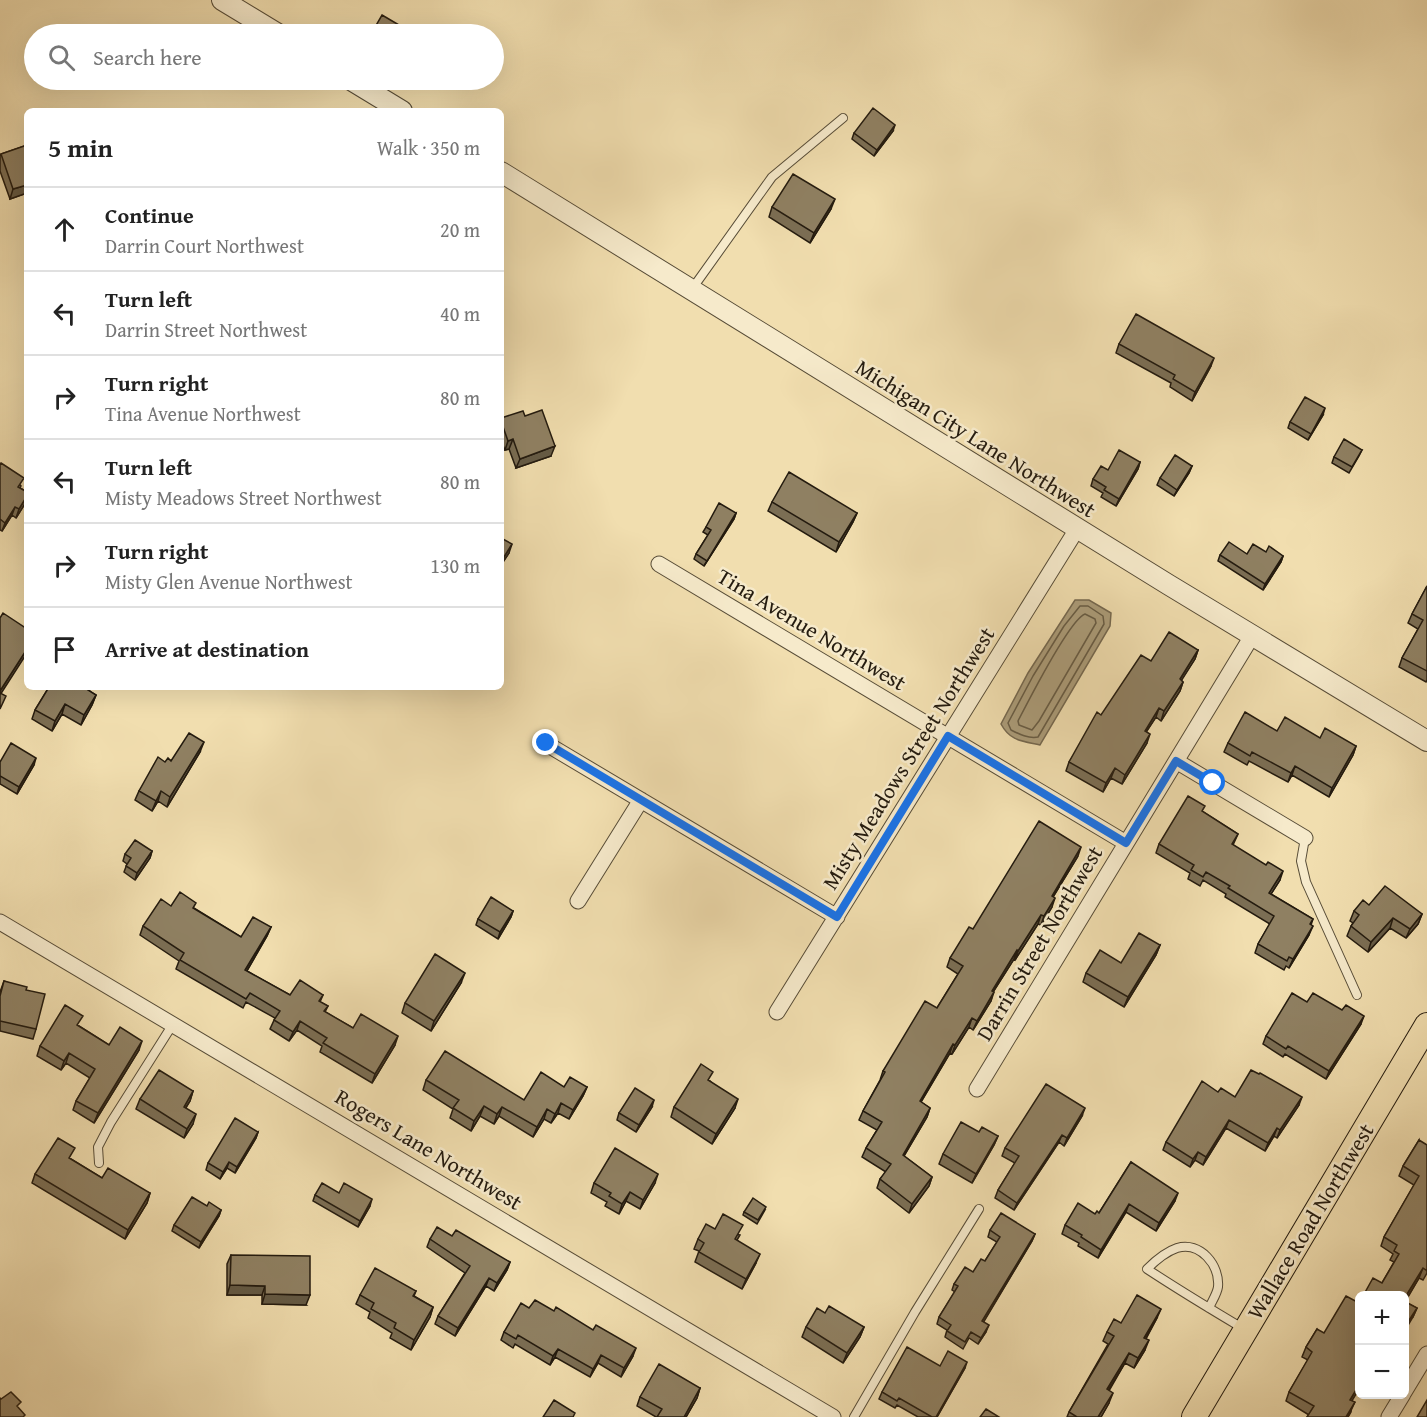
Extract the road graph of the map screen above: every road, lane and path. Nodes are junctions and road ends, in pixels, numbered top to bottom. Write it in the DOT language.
graph roads {
  1 [pos="222,0"];
  2 [pos="262,24"];
  3 [pos="367,90"];
  4 [pos="397,108"];
  5 [pos="843,118"];
  6 [pos="504,174"];
  7 [pos="692,290"];
  8 [pos="1077,529"];
  9 [pos="659,564"];
  10 [pos="1252,636"];
  11 [pos="948,736"];
  12 [pos="1427,741"];
  13 [pos="546,743"];
  14 [pos="1176,761"];
  15 [pos="641,800"];
  16 [pos="1305,838"];
  17 [pos="1126,843"];
  18 [pos="578,901"];
  19 [pos="837,917"];
  20 [pos="0,922"];
  21 [pos="1357,995"];
  22 [pos="777,1012"];
  23 [pos="173,1024"];
  24 [pos="1427,1025"];
  25 [pos="977,1089"];
  26 [pos="99,1163"];
  27 [pos="979,1209"];
  28 [pos="1209,1308"];
  29 [pos="1245,1330"];
  30 [pos="1427,1354"];
  31 [pos="1409,1385"];
  32 [pos="1400,1399"];
  33 [pos="833,1417"];
  34 [pos="854,1417"];
  35 [pos="1194,1417"];
  36 [pos="1389,1417"];
  1 -- 2 [label="street"];
  3 -- 4 [label="street"];
  5 -- 7 [label="lane"];
  6 -- 7 [label="street, Michigan City Lane Northwest"];
  7 -- 8 [label="street, Michigan City Lane Northwest"];
  8 -- 10 [label="street, Michigan City Lane Northwest"];
  8 -- 11 [label="street, Misty Meadows Street Northwest"];
  9 -- 11 [label="street, Tina Avenue Northwest"];
  10 -- 12 [label="street, Michigan City Lane Northwest"];
  10 -- 14 [label="street, Darrin Street Northwest"];
  11 -- 17 [label="street, Tina Avenue Northwest"];
  11 -- 19 [label="street, Misty Meadows Street Northwest"];
  13 -- 15 [label="street"];
  14 -- 16 [label="street"];
  14 -- 17 [label="street, Darrin Street Northwest"];
  15 -- 18 [label="street"];
  15 -- 19 [label="street"];
  16 -- 21 [label="lane"];
  17 -- 25 [label="street, Darrin Street Northwest"];
  19 -- 22 [label="street, Misty Meadows Street Northwest"];
  20 -- 23 [label="street, Rogers Lane Northwest"];
  23 -- 26 [label="lane"];
  23 -- 33 [label="street, Rogers Lane Northwest"];
  24 -- 29 [label="main road, Wallace Road Northwest"];
  27 -- 34 [label="lane"];
  28 -- 28 [label="lane"];
  28 -- 29 [label="lane"];
  29 -- 35 [label="main road, Wallace Road Northwest"];
  30 -- 31 [label="street"];
  32 -- 36 [label="street"];
}
